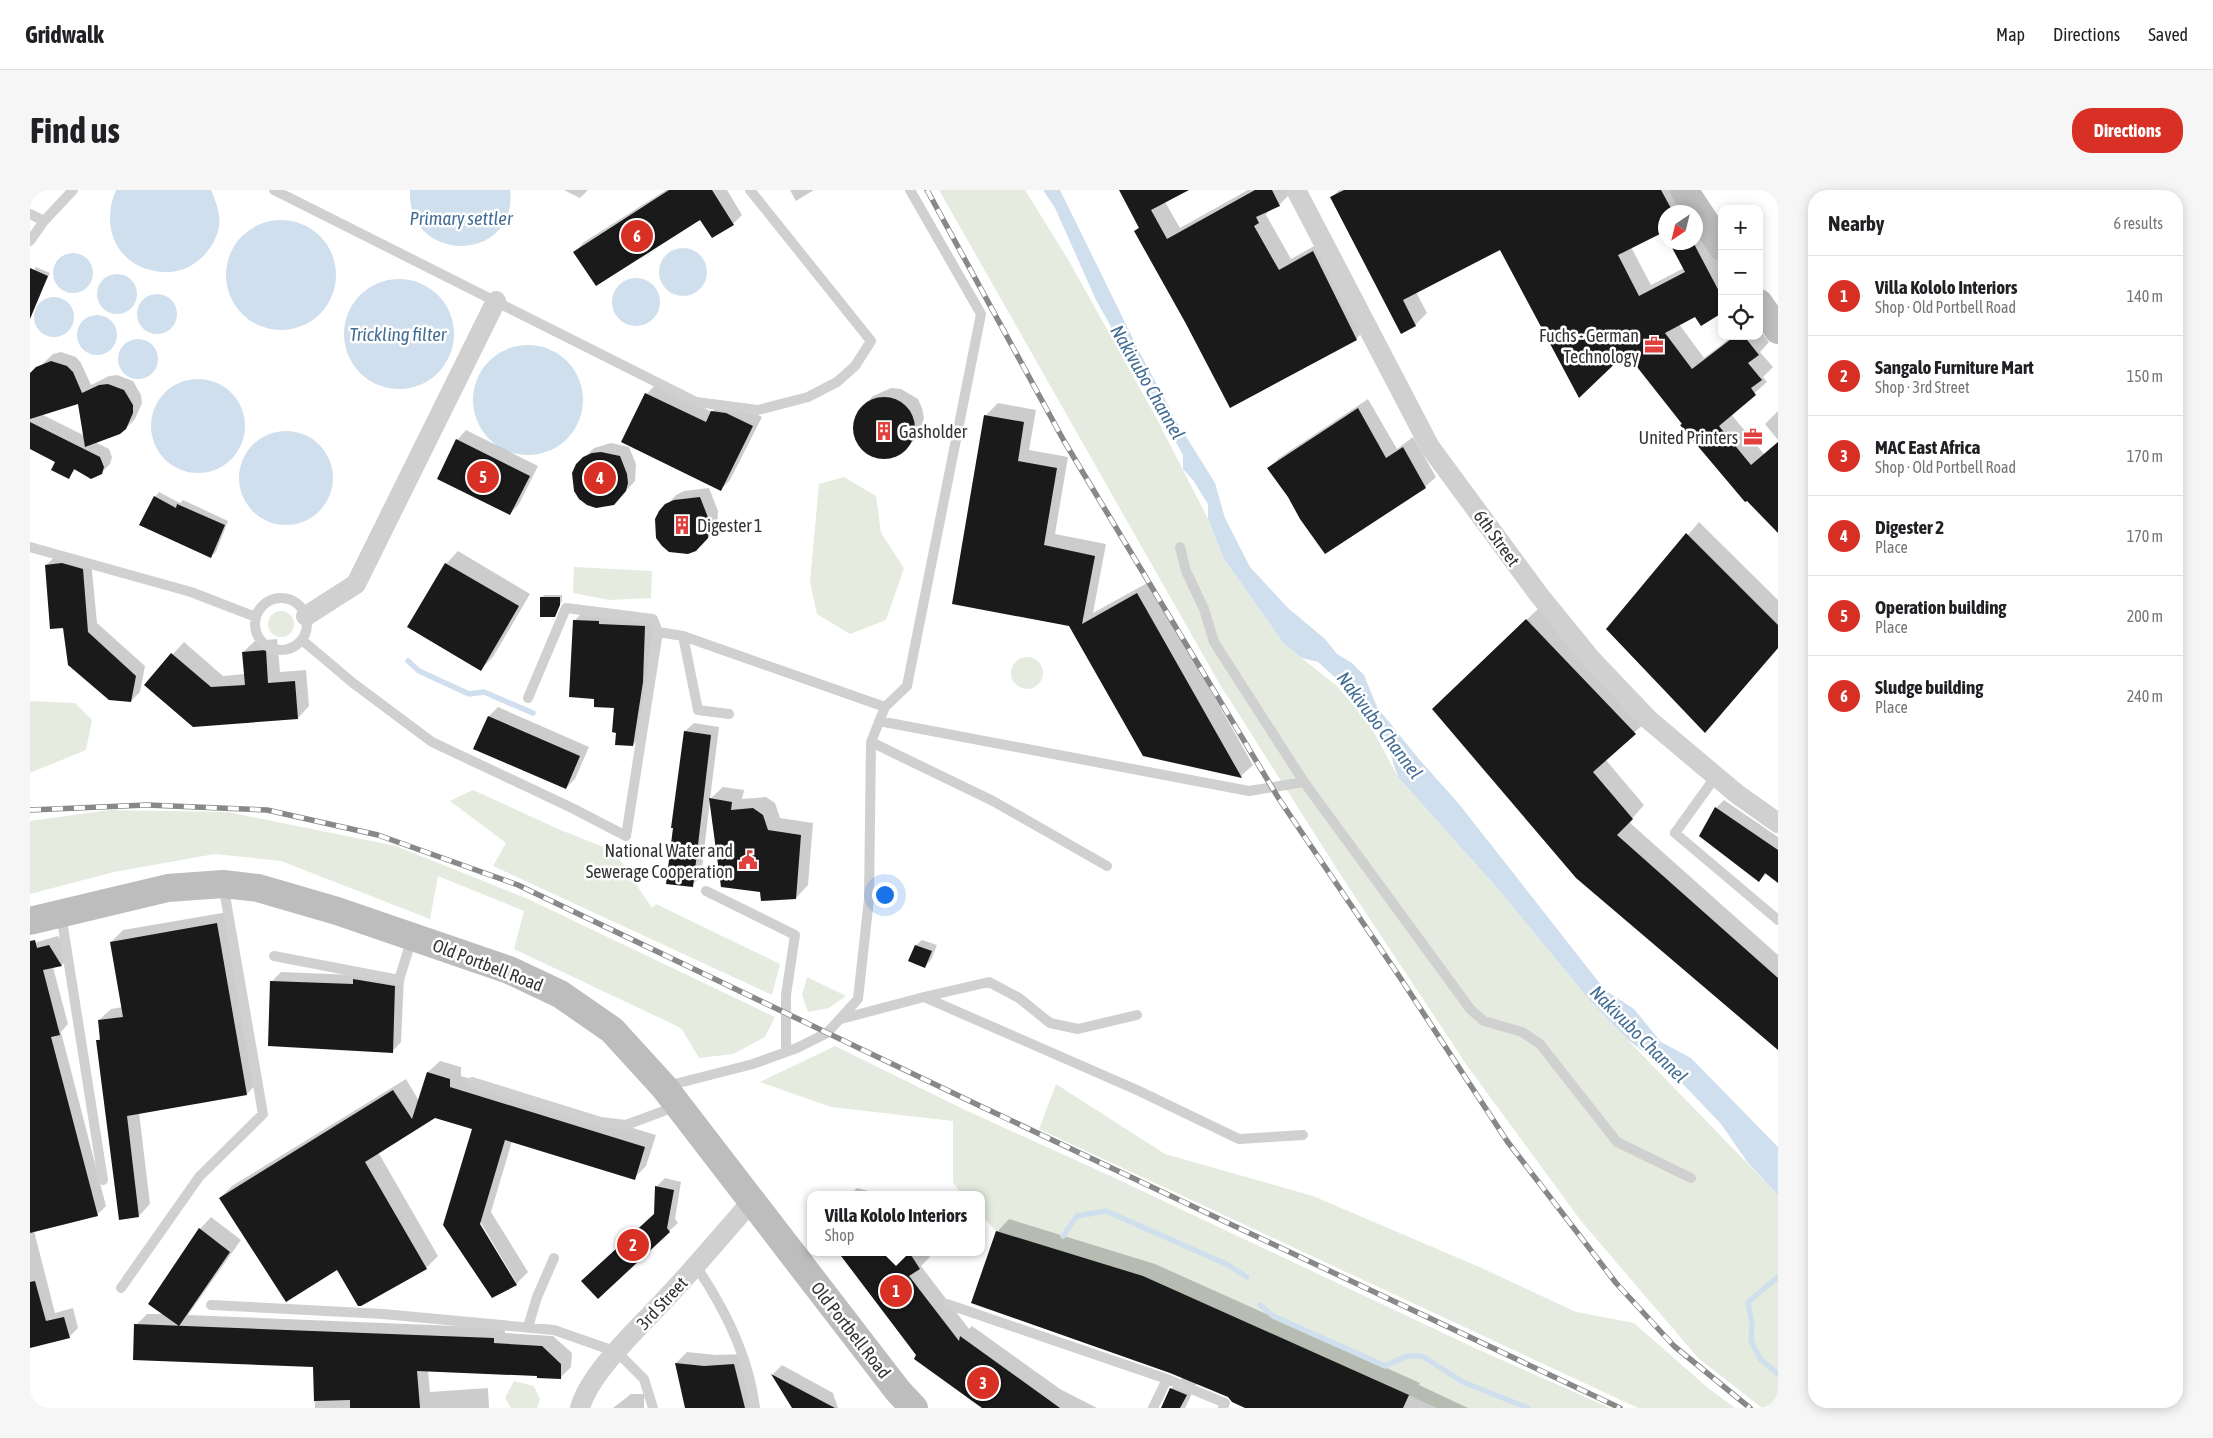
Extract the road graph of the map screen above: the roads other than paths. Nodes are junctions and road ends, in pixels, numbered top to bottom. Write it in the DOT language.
graph roads {
  1 [pos="73,190"];
  2 [pos="274,190"];
  3 [pos="750,190"];
  4 [pos="910,190"];
  5 [pos="1296,190"];
  6 [pos="1684,190"];
  7 [pos="30,214"];
  8 [pos="44,221"];
  9 [pos="30,241"];
  10 [pos="1718,241"];
  11 [pos="496,301"];
  12 [pos="1763,308"];
  13 [pos="1778,330"];
  14 [pos="30,547"];
  15 [pos="1180,547"];
  16 [pos="306,616"];
  17 [pos="256,617"];
  18 [pos="658,632"];
  19 [pos="683,636"];
  20 [pos="302,640"];
  21 [pos="528,698"];
  22 [pos="885,707"];
  23 [pos="729,714"];
  24 [pos="880,721"];
  25 [pos="871,742"];
  26 [pos="1716,776"];
  27 [pos="1304,782"];
  28 [pos="1778,823"];
  29 [pos="1107,866"];
  30 [pos="223,884"];
  31 [pos="706,891"];
  32 [pos="61,913"];
  33 [pos="1778,920"];
  34 [pos="30,921"];
  35 [pos="412,937"];
  36 [pos="274,956"];
  37 [pos="924,997"];
  38 [pos="1137,1015"];
  39 [pos="840,1019"];
  40 [pos="786,1052"];
  41 [pos="472,1082"];
  42 [pos="671,1096"];
  43 [pos="1303,1135"];
  44 [pos="1691,1178"];
  45 [pos="103,1180"];
  46 [pos="751,1202"];
  47 [pos="554,1258"];
  48 [pos="696,1266"];
  49 [pos="121,1288"];
  50 [pos="947,1304"];
  51 [pos="211,1305"];
  52 [pos="528,1328"];
  53 [pos="617,1352"];
  54 [pos="1167,1379"];
  55 [pos="580,1408"];
  56 [pos="653,1408"];
  57 [pos="756,1408"];
  58 [pos="914,1408"];
  59 [pos="1154,1408"];
  60 [pos="1223,1408"];
  1 -- 8 [label="lane"];
  2 -- 11 [label="lane"];
  3 -- 11 [label="lane"];
  4 -- 22 [label="lane"];
  5 -- 26 [label="street, 6th Street"];
  6 -- 10 [label="main road"];
  7 -- 8 [label="lane"];
  8 -- 9 [label="lane"];
  11 -- 16 [label="street"];
  12 -- 13 [label="main road"];
  14 -- 17 [label="lane"];
  15 -- 27 [label="lane"];
  16 -- 17 [label="lane"];
  16 -- 20 [label="lane"];
  17 -- 20 [label="lane"];
  18 -- 19 [label="lane"];
  18 -- 20 [label="lane"];
  18 -- 21 [label="lane"];
  19 -- 22 [label="lane"];
  19 -- 23 [label="lane"];
  22 -- 24 [label="lane"];
  24 -- 25 [label="lane"];
  24 -- 27 [label="lane"];
  25 -- 29 [label="lane"];
  25 -- 39 [label="lane"];
  26 -- 28 [label="street, 6th Street"];
  26 -- 33 [label="lane"];
  27 -- 44 [label="lane"];
  30 -- 32 [label="main road, Old Portbell Road"];
  30 -- 35 [label="main road, Old Portbell Road"];
  30 -- 49 [label="lane"];
  31 -- 40 [label="lane"];
  32 -- 34 [label="main road, Old Portbell Road"];
  32 -- 45 [label="lane"];
  35 -- 36 [label="lane"];
  35 -- 42 [label="main road, Old Portbell Road"];
  37 -- 38 [label="lane"];
  37 -- 39 [label="lane"];
  37 -- 43 [label="lane"];
  39 -- 40 [label="lane"];
  40 -- 42 [label="lane"];
  41 -- 42 [label="lane"];
  42 -- 46 [label="main road, Old Portbell Road"];
  46 -- 48 [label="street, 3rd Street"];
  46 -- 58 [label="main road, Old Portbell Road"];
  47 -- 52 [label="lane"];
  48 -- 53 [label="street, 3rd Street"];
  48 -- 57 [label="lane"];
  50 -- 54 [label="lane"];
  51 -- 52 [label="lane"];
  52 -- 53 [label="lane"];
  53 -- 55 [label="street, 3rd Street"];
  53 -- 56 [label="lane"];
  54 -- 59 [label="lane"];
  54 -- 60 [label="lane"];
}
